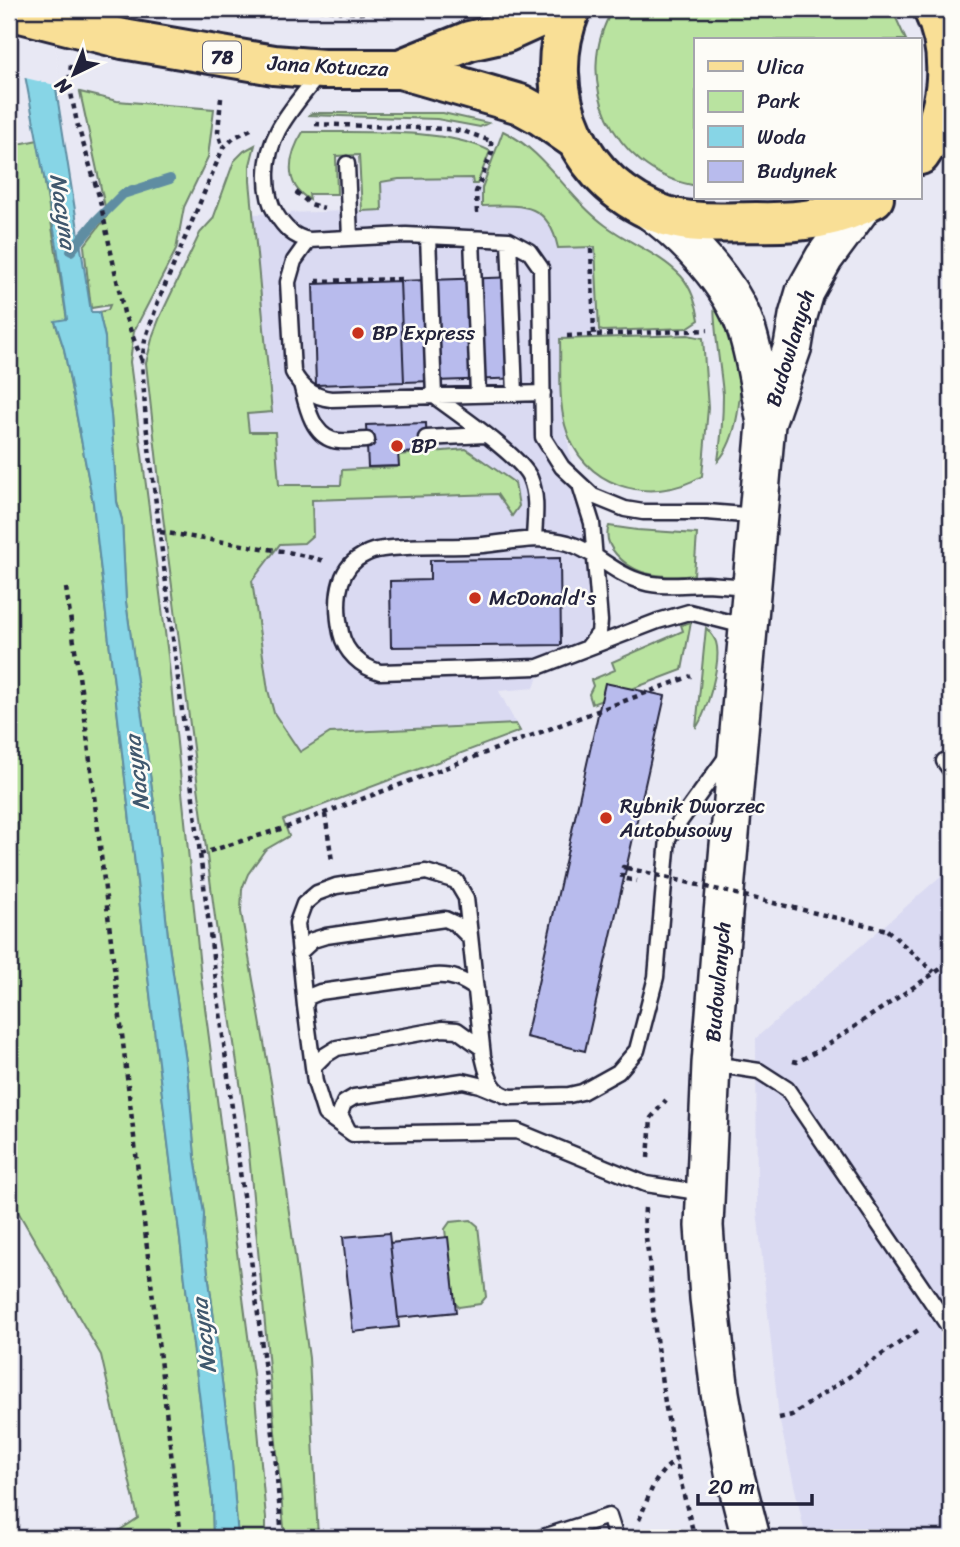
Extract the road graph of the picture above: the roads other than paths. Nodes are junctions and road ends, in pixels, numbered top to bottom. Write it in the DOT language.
graph roads {
  1 [pos="558,9"];
  2 [pos="571,9"];
  3 [pos="933,9"];
  4 [pos="9,10"];
  5 [pos="323,69"];
  6 [pos="400,69"];
  7 [pos="951,133"];
  8 [pos="576,140"];
  9 [pos="922,153"];
  10 [pos="922,155"];
  11 [pos="347,164"];
  12 [pos="869,201"];
  13 [pos="644,206"];
  14 [pos="428,236"];
  15 [pos="351,238"];
  16 [pos="472,238"];
  17 [pos="309,240"];
  18 [pos="509,240"];
  19 [pos="300,384"];
  20 [pos="543,393"];
  21 [pos="478,394"];
  22 [pos="515,394"];
  23 [pos="434,396"];
  24 [pos="766,424"];
  25 [pos="485,435"];
  26 [pos="426,438"];
  27 [pos="367,440"];
  28 [pos="580,486"];
  29 [pos="759,516"];
  30 [pos="534,538"];
  31 [pos="595,558"];
  32 [pos="752,587"];
  33 [pos="749,627"];
  34 [pos="584,650"];
  35 [pos="738,740"];
  36 [pos="469,937"];
  37 [pos="299,953"];
  38 [pos="476,989"];
  39 [pos="304,1006"];
  40 [pos="482,1048"];
  41 [pos="711,1064"];
  42 [pos="313,1067"];
  43 [pos="497,1092"];
  44 [pos="348,1130"];
  45 [pos="705,1193"];
  46 [pos="951,1330"];
  47 [pos="540,1538"];
  48 [pos="616,1538"];
  49 [pos="751,1538"];
  1 -- 6 [label="main road, Jana Kotucza / 78"];
  2 -- 8 [label="main road, 78"];
  3 -- 9 [label="main road"];
  4 -- 5 [label="main road, Jana Kotucza / 78, bridge"];
  5 -- 6 [label="main road, Jana Kotucza / 78"];
  5 -- 17 [label="lane"];
  6 -- 8 [label="main road, Jana Kotucza / 78"];
  7 -- 10 [label="main road"];
  8 -- 13 [label="main road, 78"];
  11 -- 15 [label="lane"];
  12 -- 13 [label="main road, 78"];
  12 -- 24 [label="street, Budowlanych"];
  13 -- 24 [label="street, Budowlanych"];
  14 -- 15 [label="lane"];
  14 -- 16 [label="lane"];
  14 -- 23 [label="lane"];
  15 -- 17 [label="lane"];
  16 -- 18 [label="lane"];
  16 -- 21 [label="lane"];
  17 -- 19 [label="lane"];
  18 -- 20 [label="lane"];
  18 -- 22 [label="lane"];
  19 -- 23 [label="lane"];
  19 -- 27 [label="lane"];
  20 -- 22 [label="lane"];
  20 -- 28 [label="lane"];
  21 -- 22 [label="lane"];
  21 -- 23 [label="lane"];
  23 -- 25 [label="lane"];
  24 -- 29 [label="street, Budowlanych"];
  25 -- 26 [label="lane"];
  25 -- 30 [label="lane"];
  28 -- 29 [label="lane"];
  28 -- 31 [label="lane"];
  29 -- 32 [label="street, Budowlanych"];
  30 -- 31 [label="lane"];
  30 -- 34 [label="lane"];
  31 -- 32 [label="lane"];
  31 -- 34 [label="lane"];
  32 -- 33 [label="street, Budowlanych"];
  33 -- 34 [label="lane"];
  33 -- 35 [label="street, Budowlanych"];
  35 -- 41 [label="street, Budowlanych"];
  35 -- 43 [label="lane"];
  36 -- 37 [label="lane"];
  36 -- 37 [label="lane"];
  36 -- 38 [label="lane"];
  37 -- 39 [label="lane"];
  38 -- 39 [label="lane"];
  38 -- 40 [label="lane"];
  39 -- 42 [label="lane"];
  40 -- 42 [label="lane"];
  40 -- 43 [label="lane"];
  41 -- 45 [label="street, Budowlanych"];
  41 -- 46 [label="lane"];
  42 -- 44 [label="lane"];
  43 -- 44 [label="lane"];
  44 -- 45 [label="lane"];
  45 -- 49 [label="street, Budowlanych"];
  47 -- 48 [label="lane"];
}
